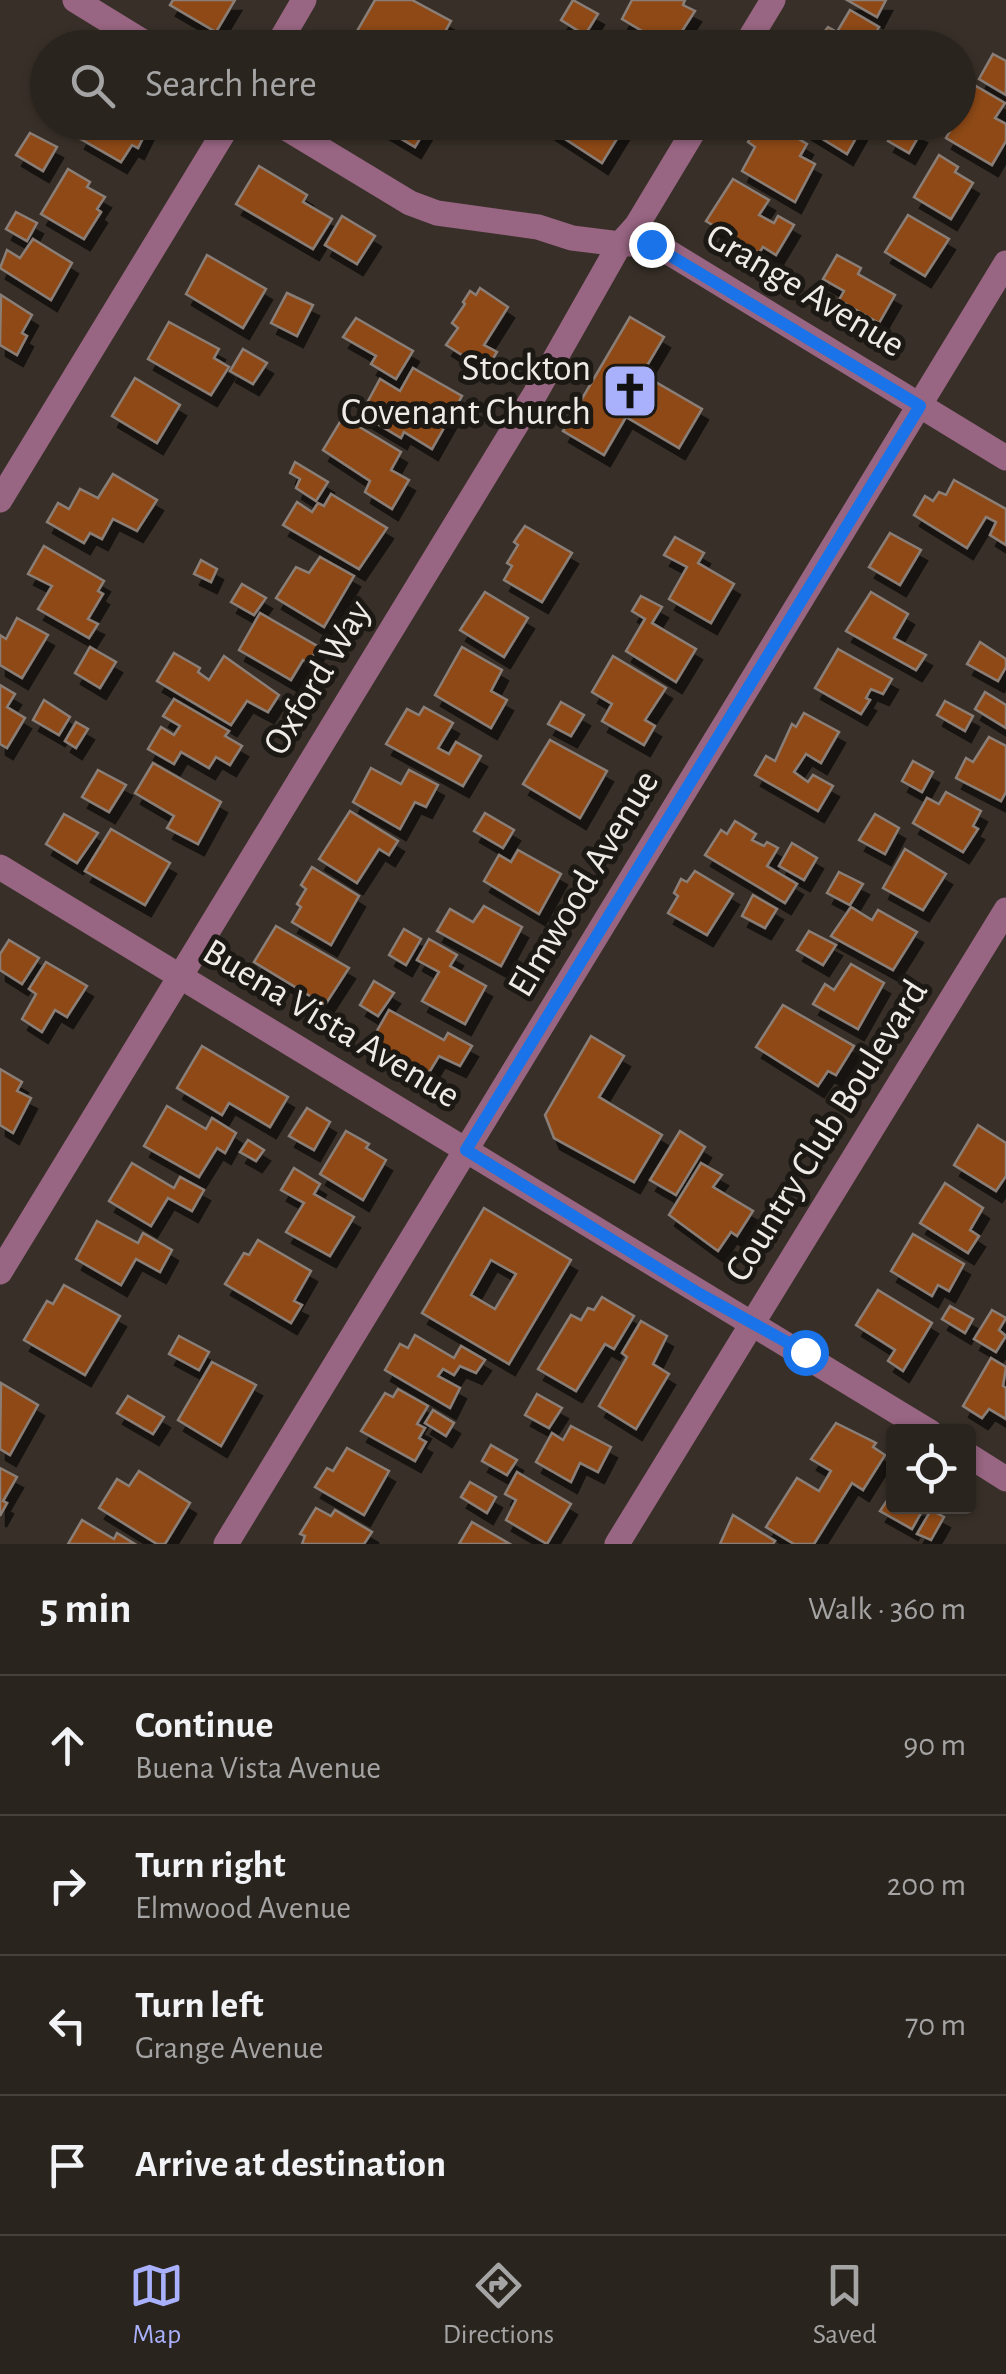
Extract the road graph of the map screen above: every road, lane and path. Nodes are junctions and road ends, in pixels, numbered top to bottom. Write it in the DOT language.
graph roads {
  1 [pos="75,0"];
  2 [pos="304,0"];
  3 [pos="773,0"];
  4 [pos="124,30"];
  5 [pos="286,30"];
  6 [pos="755,30"];
  7 [pos="219,140"];
  8 [pos="306,140"];
  9 [pos="688,140"];
  10 [pos="620,244"];
  11 [pos="1006,263"];
  12 [pos="920,406"];
  13 [pos="1006,458"];
  14 [pos="0,500"];
  15 [pos="0,867"];
  16 [pos="1006,910"];
  17 [pos="180,976"];
  18 [pos="466,1150"];
  19 [pos="0,1272"];
  20 [pos="752,1324"];
  21 [pos="917,1424"];
  22 [pos="976,1461"];
  23 [pos="1006,1479"];
  24 [pos="226,1544"];
  25 [pos="617,1544"];
  1 -- 4 [label="street"];
  2 -- 5 [label="street"];
  3 -- 6 [label="street"];
  7 -- 14 [label="street"];
  8 -- 10 [label="street, Grange Avenue"];
  9 -- 10 [label="street, Oxford Way"];
  10 -- 12 [label="street, Grange Avenue"];
  10 -- 17 [label="street, Oxford Way"];
  11 -- 12 [label="street, Elmwood Avenue"];
  12 -- 13 [label="street, Grange Avenue"];
  12 -- 18 [label="street, Elmwood Avenue"];
  15 -- 17 [label="street, Buena Vista Avenue"];
  16 -- 20 [label="street, Country Club Boulevard"];
  17 -- 18 [label="street, Buena Vista Avenue"];
  17 -- 19 [label="street, Oxford Way"];
  18 -- 20 [label="street, Buena Vista Avenue"];
  18 -- 24 [label="street, Elmwood Avenue"];
  20 -- 21 [label="street, Buena Vista Avenue"];
  20 -- 25 [label="street, Country Club Boulevard"];
  22 -- 23 [label="street"];
}
